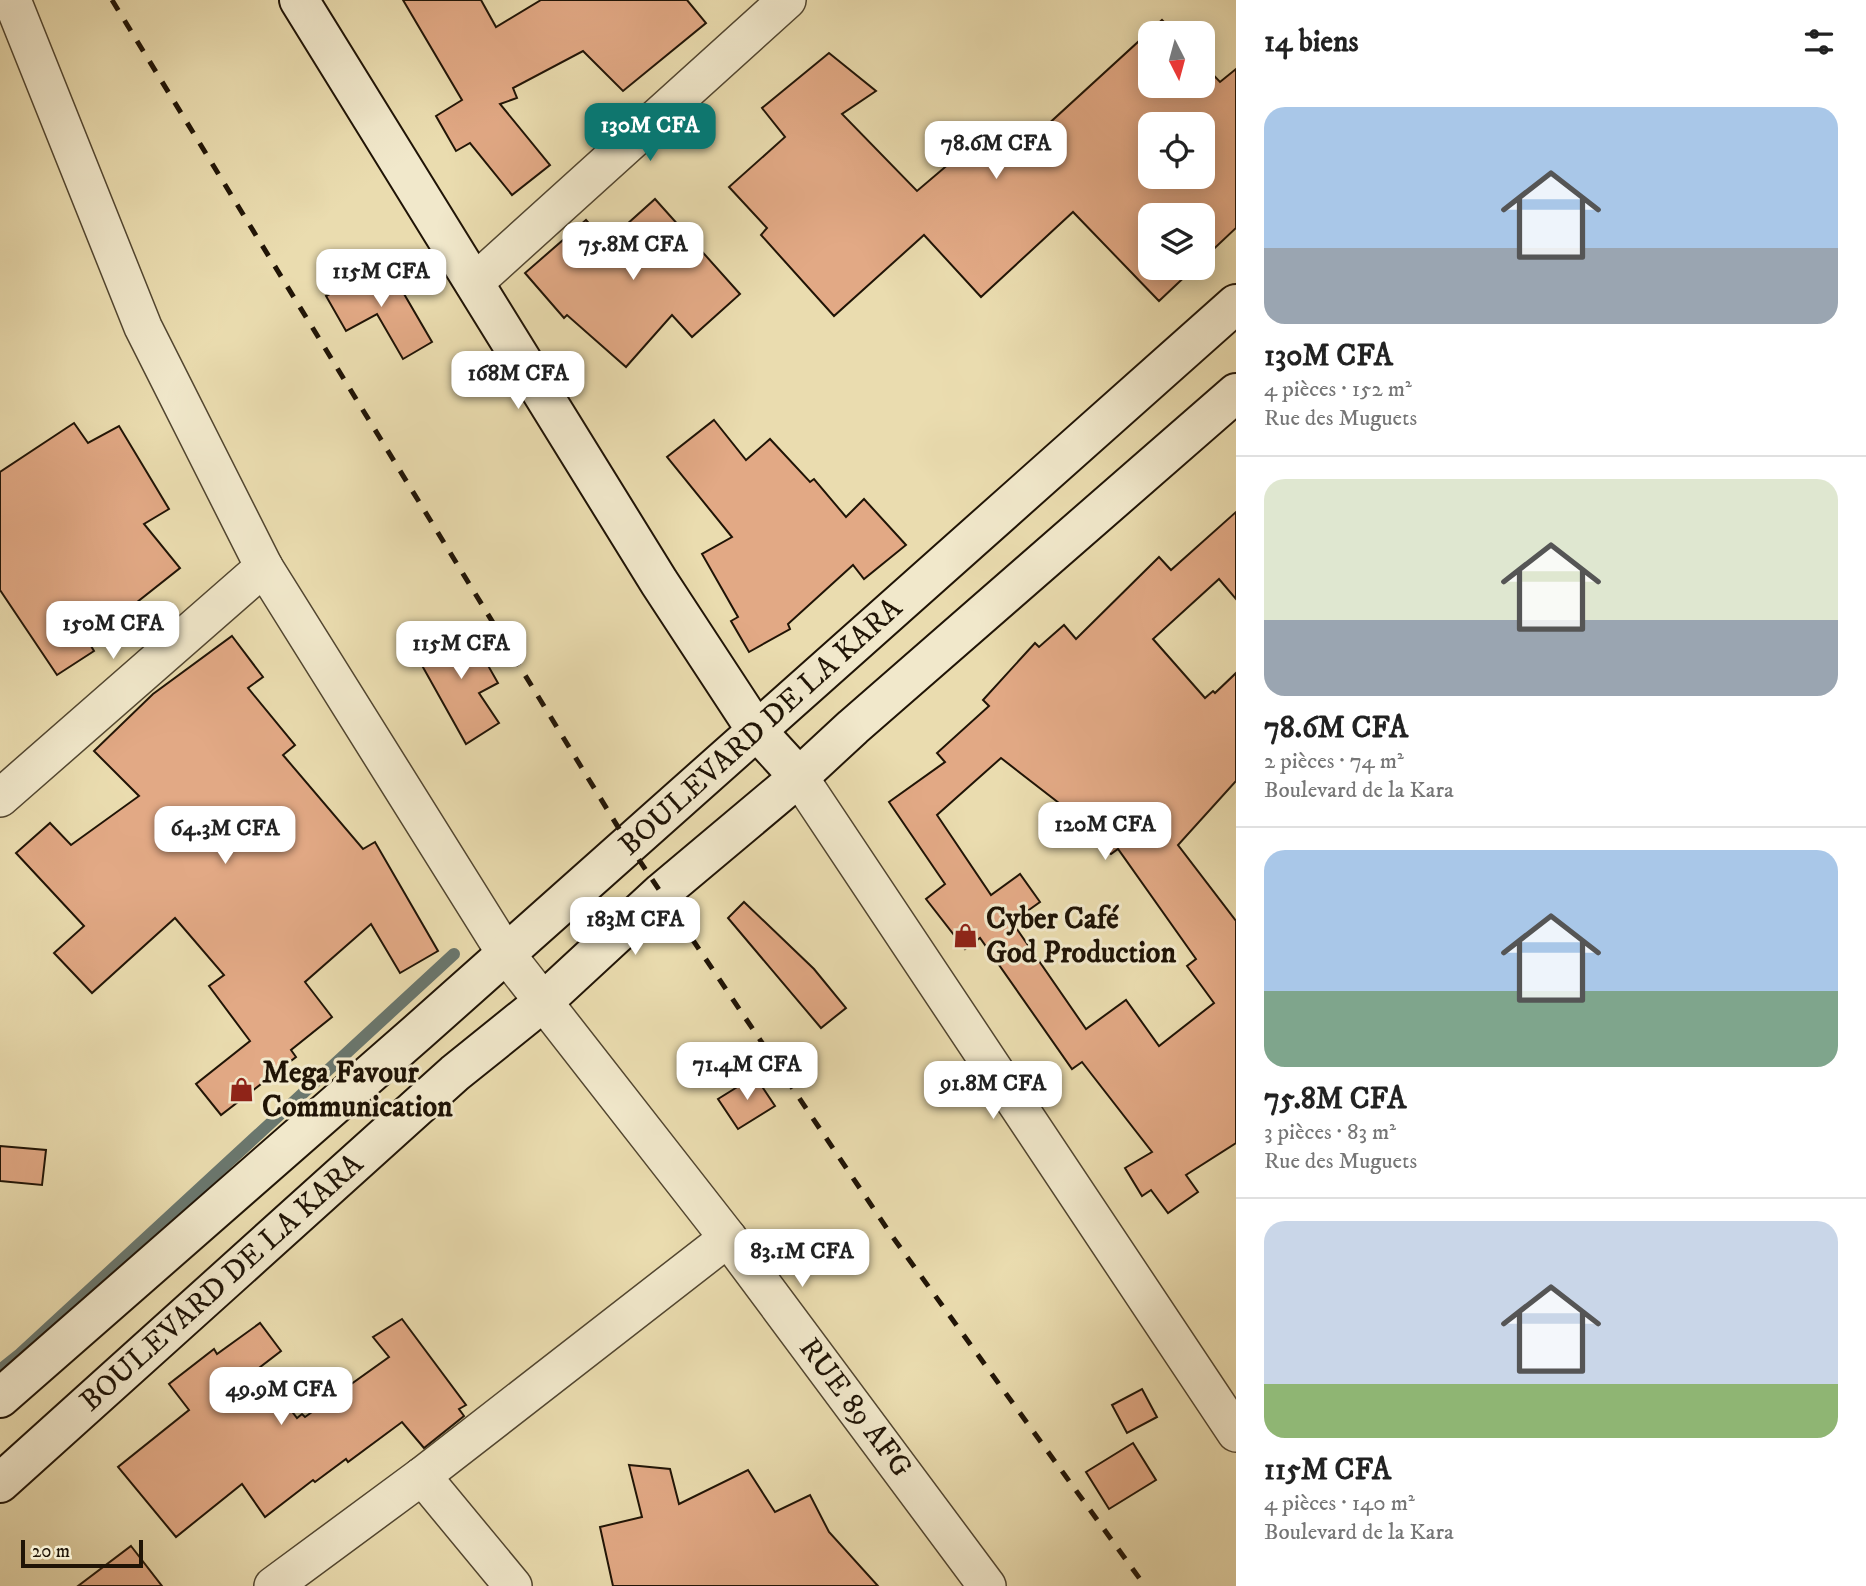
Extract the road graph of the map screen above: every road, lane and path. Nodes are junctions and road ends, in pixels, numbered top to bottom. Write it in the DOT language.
graph roads {
  1 [pos="12,0"];
  2 [pos="299,0"];
  3 [pos="787,0"];
  4 [pos="474,283"];
  5 [pos="1236,304"];
  6 [pos="1236,393"];
  7 [pos="264,567"];
  8 [pos="756,730"];
  9 [pos="799,777"];
  10 [pos="0,798"];
  11 [pos="506,954"];
  12 [pos="550,1013"];
  13 [pos="728,1238"];
  14 [pos="0,1398"];
  15 [pos="1236,1433"];
  16 [pos="422,1476"];
  17 [pos="0,1483"];
  18 [pos="273,1586"];
  19 [pos="513,1586"];
  20 [pos="987,1586"];
  1 -- 7 [label="street, RUE 89 AFG"];
  2 -- 4 [label="main road"];
  3 -- 4 [label="street"];
  4 -- 8 [label="main road"];
  5 -- 8 [label="main road, BOULEVARD DE LA KARA"];
  6 -- 9 [label="main road, BOULEVARD DE LA KARA"];
  7 -- 10 [label="street"];
  7 -- 11 [label="street, RUE 89 AFG"];
  8 -- 9 [label="main road"];
  8 -- 11 [label="main road, BOULEVARD DE LA KARA"];
  9 -- 12 [label="main road, BOULEVARD DE LA KARA"];
  9 -- 15 [label="street"];
  11 -- 12 [label="street, RUE 89 AFG"];
  11 -- 14 [label="main road, BOULEVARD DE LA KARA"];
  12 -- 13 [label="street, RUE 89 AFG"];
  12 -- 17 [label="main road, BOULEVARD DE LA KARA"];
  13 -- 16 [label="street"];
  13 -- 20 [label="street, RUE 89 AFG"];
  16 -- 18 [label="street"];
  16 -- 19 [label="street"];
}
